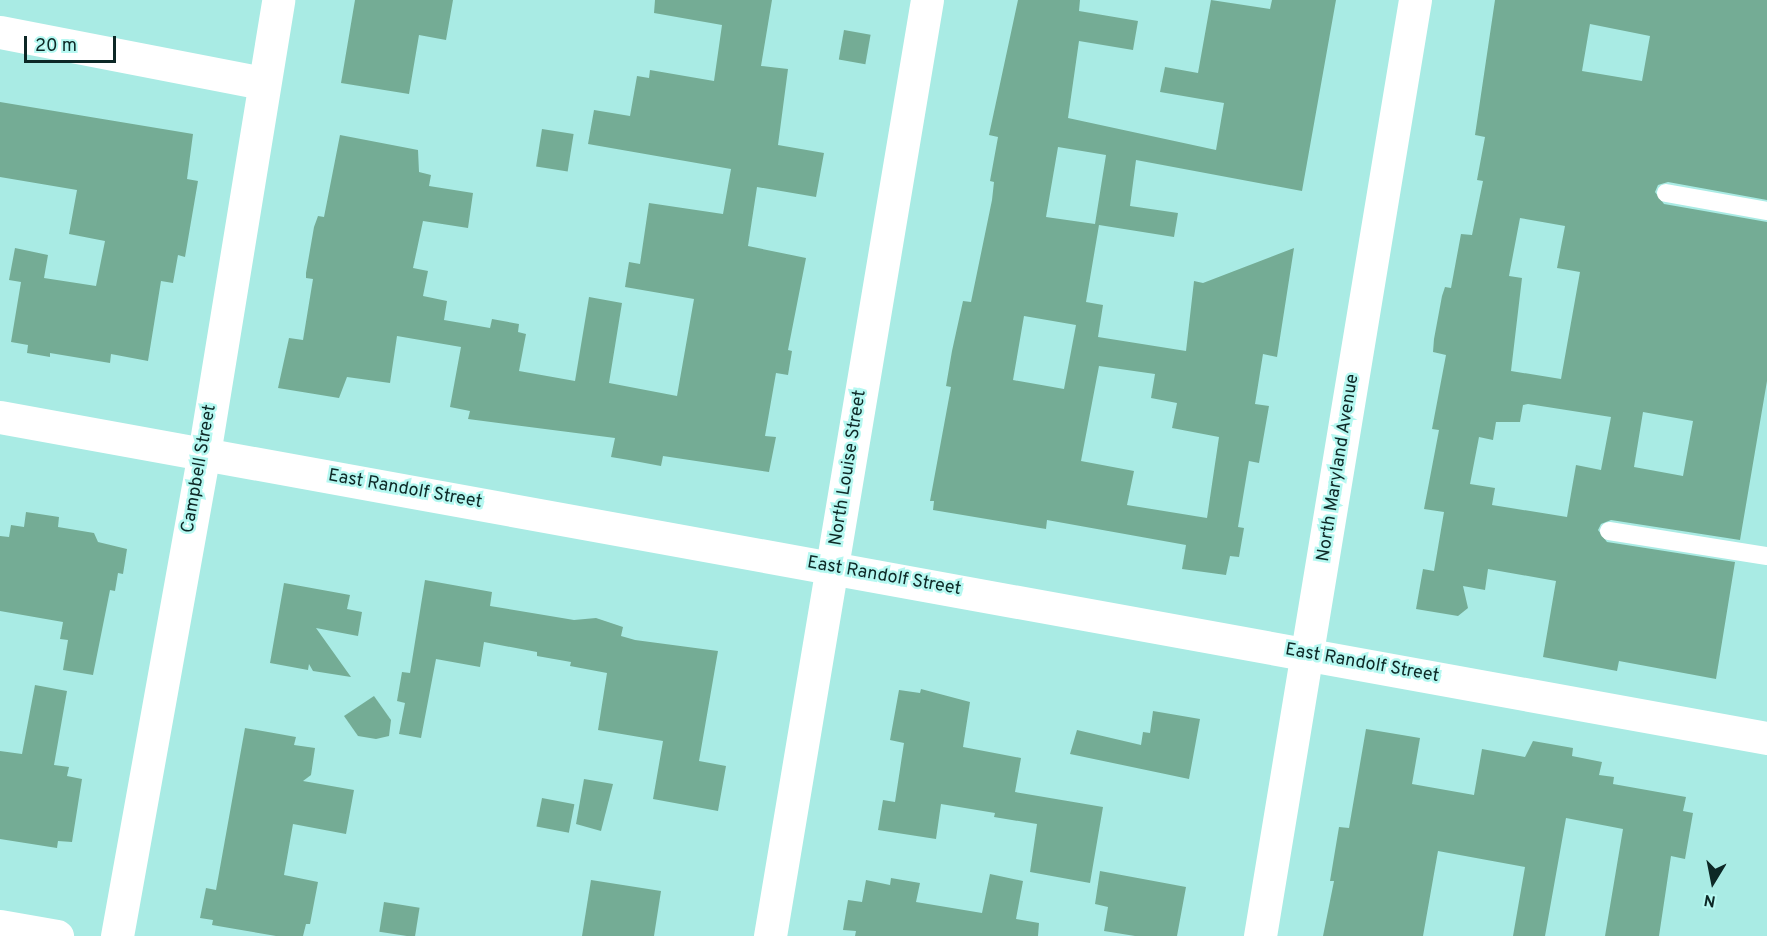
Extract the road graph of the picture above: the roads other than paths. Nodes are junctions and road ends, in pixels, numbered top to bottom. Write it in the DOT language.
graph roads {
  1 [pos="278,0"];
  2 [pos="927,0"];
  3 [pos="1415,0"];
  4 [pos="0,32"];
  5 [pos="263,83"];
  6 [pos="1666,193"];
  7 [pos="1767,211"];
  8 [pos="0,417"];
  9 [pos="204,454"];
  10 [pos="1609,531"];
  11 [pos="1767,556"];
  12 [pos="832,567"];
  13 [pos="1308,654"];
  14 [pos="1767,738"];
  15 [pos="0,926"];
  16 [pos="57,936"];
  17 [pos="117,936"];
  18 [pos="770,936"];
  19 [pos="1260,936"];
  1 -- 5 [label="street, Campbell Street"];
  2 -- 12 [label="street, North Louise Street"];
  3 -- 13 [label="street, North Maryland Avenue"];
  4 -- 5 [label="street"];
  5 -- 9 [label="street, Campbell Street"];
  6 -- 7 [label="lane"];
  8 -- 9 [label="street, East Randolf Street"];
  9 -- 12 [label="street, East Randolf Street"];
  9 -- 17 [label="street, Campbell Street"];
  10 -- 11 [label="lane"];
  12 -- 13 [label="street, East Randolf Street"];
  12 -- 18 [label="street, North Louise Street"];
  13 -- 14 [label="street, East Randolf Street"];
  13 -- 19 [label="street, North Maryland Avenue"];
  15 -- 16 [label="street"];
}
